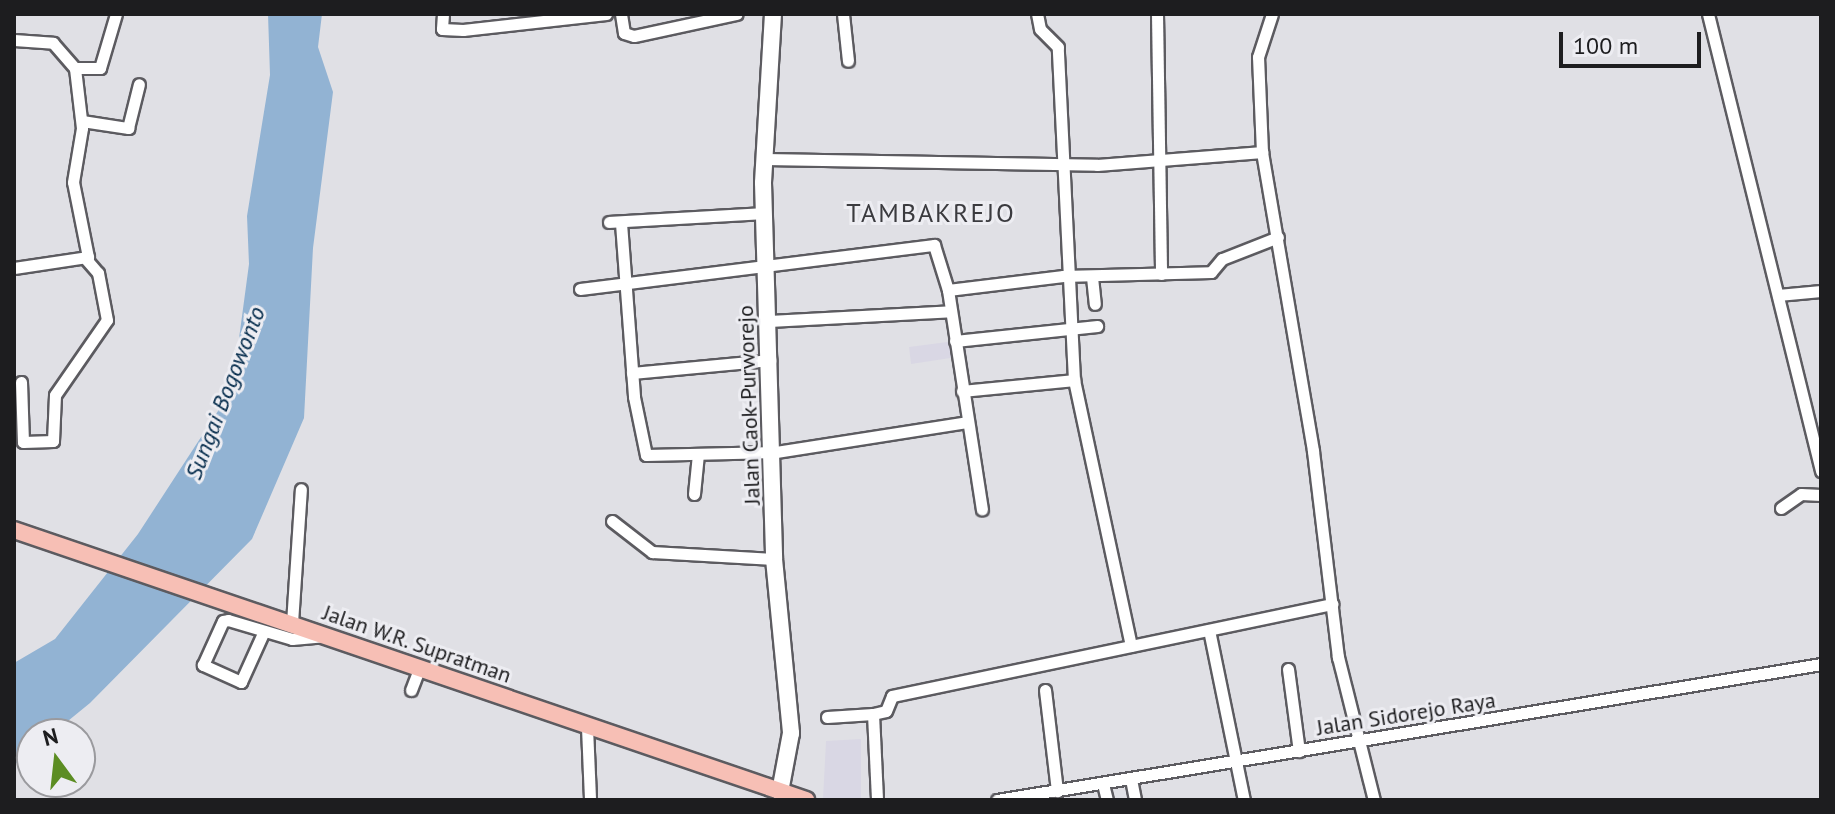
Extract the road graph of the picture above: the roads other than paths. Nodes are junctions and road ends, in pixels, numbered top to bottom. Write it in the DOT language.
graph roads {
  1 [pos="116,14"];
  2 [pos="443,14"];
  3 [pos="606,14"];
  4 [pos="621,14"];
  5 [pos="737,14"];
  6 [pos="773,14"];
  7 [pos="843,14"];
  8 [pos="1037,14"];
  9 [pos="1157,14"];
  10 [pos="1272,14"];
  11 [pos="1708,14"];
  12 [pos="712,16"];
  13 [pos="14,40"];
  14 [pos="848,61"];
  15 [pos="75,68"];
  16 [pos="139,84"];
  17 [pos="82,121"];
  18 [pos="1262,152"];
  19 [pos="765,159"];
  20 [pos="1161,162"];
  21 [pos="1060,163"];
  22 [pos="764,213"];
  23 [pos="1278,237"];
  24 [pos="86,259"];
  25 [pos="767,267"];
  26 [pos="14,268"];
  27 [pos="1161,274"];
  28 [pos="1063,276"];
  29 [pos="1092,277"];
  30 [pos="625,281"];
  31 [pos="580,289"];
  32 [pos="948,290"];
  33 [pos="1821,291"];
  34 [pos="1778,295"];
  35 [pos="1095,304"];
  36 [pos="951,311"];
  37 [pos="769,321"];
  38 [pos="1097,326"];
  39 [pos="1067,327"];
  40 [pos="955,341"];
  41 [pos="770,360"];
  42 [pos="632,373"];
  43 [pos="1074,380"];
  44 [pos="21,382"];
  45 [pos="962,391"];
  46 [pos="967,422"];
  47 [pos="18,443"];
  48 [pos="1819,451"];
  49 [pos="776,452"];
  50 [pos="698,454"];
  51 [pos="1821,471"];
  52 [pos="301,489"];
  53 [pos="694,494"];
  54 [pos="1821,495"];
  55 [pos="1781,508"];
  56 [pos="982,509"];
  57 [pos="612,521"];
  58 [pos="14,530"];
  59 [pos="774,559"];
  60 [pos="1332,604"];
  61 [pos="292,623"];
  62 [pos="1209,630"];
  63 [pos="264,631"];
  64 [pos="327,635"];
  65 [pos="1131,646"];
  66 [pos="1821,664"];
  67 [pos="420,667"];
  68 [pos="1288,669"];
  69 [pos="411,690"];
  70 [pos="1045,690"];
  71 [pos="873,714"];
  72 [pos="827,717"];
  73 [pos="587,727"];
  74 [pos="1356,743"];
  75 [pos="1299,751"];
  76 [pos="1238,761"];
  77 [pos="1131,779"];
  78 [pos="1103,784"];
  79 [pos="1057,791"];
  80 [pos="780,792"];
  81 [pos="590,800"];
  82 [pos="806,800"];
  83 [pos="877,800"];
  84 [pos="997,800"];
  85 [pos="1107,800"];
  86 [pos="1135,800"];
  87 [pos="1244,800"];
  88 [pos="1374,800"];
  1 -- 15 [label="street"];
  2 -- 3 [label="street"];
  4 -- 12 [label="street"];
  5 -- 12 [label="street"];
  6 -- 19 [label="street, Jalan Caok-Purworejo"];
  7 -- 14 [label="street"];
  8 -- 21 [label="street"];
  9 -- 20 [label="street"];
  10 -- 18 [label="street"];
  11 -- 34 [label="street"];
  13 -- 15 [label="street"];
  15 -- 17 [label="street"];
  16 -- 17 [label="street"];
  17 -- 24 [label="street"];
  18 -- 20 [label="street"];
  18 -- 23 [label="street"];
  19 -- 21 [label="street"];
  19 -- 22 [label="street, Jalan Caok-Purworejo"];
  20 -- 21 [label="street"];
  20 -- 27 [label="street"];
  21 -- 28 [label="street"];
  22 -- 25 [label="street, Jalan Caok-Purworejo"];
  22 -- 30 [label="street"];
  23 -- 27 [label="street"];
  23 -- 60 [label="street"];
  24 -- 26 [label="street"];
  24 -- 47 [label="street"];
  25 -- 30 [label="street"];
  25 -- 32 [label="street"];
  25 -- 37 [label="street, Jalan Caok-Purworejo"];
  27 -- 29 [label="street"];
  28 -- 29 [label="street"];
  28 -- 32 [label="street"];
  28 -- 39 [label="street"];
  29 -- 35 [label="street"];
  30 -- 31 [label="street"];
  30 -- 42 [label="street"];
  32 -- 36 [label="street"];
  33 -- 34 [label="street"];
  34 -- 48 [label="street"];
  36 -- 37 [label="street"];
  36 -- 40 [label="street"];
  37 -- 41 [label="street, Jalan Caok-Purworejo"];
  38 -- 39 [label="street"];
  39 -- 40 [label="street"];
  39 -- 43 [label="street"];
  40 -- 45 [label="street"];
  41 -- 42 [label="street"];
  41 -- 49 [label="street, Jalan Caok-Purworejo"];
  42 -- 50 [label="street"];
  43 -- 45 [label="street"];
  43 -- 65 [label="street"];
  44 -- 47 [label="street"];
  45 -- 46 [label="street"];
  46 -- 49 [label="street"];
  46 -- 56 [label="street"];
  48 -- 51 [label="street"];
  49 -- 50 [label="street"];
  49 -- 59 [label="street, Jalan Caok-Purworejo"];
  50 -- 53 [label="street"];
  52 -- 61 [label="street"];
  54 -- 55 [label="street"];
  57 -- 59 [label="street"];
  58 -- 61 [label="main road, Jalan W.R. Supratman"];
  59 -- 80 [label="street, Jalan Caok-Purworejo"];
  60 -- 62 [label="street"];
  60 -- 74 [label="street"];
  61 -- 64 [label="main road, Jalan W.R. Supratman"];
  62 -- 65 [label="street"];
  62 -- 76 [label="street"];
  63 -- 63 [label="street"];
  63 -- 64 [label="street"];
  64 -- 67 [label="main road, Jalan W.R. Supratman"];
  65 -- 71 [label="street"];
  66 -- 74 [label="street, Jalan Sidorejo Raya"];
  67 -- 69 [label="street"];
  67 -- 73 [label="main road, Jalan W.R. Supratman"];
  68 -- 75 [label="street"];
  70 -- 79 [label="street"];
  71 -- 72 [label="street"];
  71 -- 83 [label="street"];
  73 -- 80 [label="main road, Jalan W.R. Supratman"];
  73 -- 81 [label="street"];
  74 -- 75 [label="street, Jalan Sidorejo Raya"];
  74 -- 88 [label="street"];
  75 -- 76 [label="street, Jalan Sidorejo Raya"];
  76 -- 77 [label="street, Jalan Sidorejo Raya"];
  76 -- 87 [label="street"];
  77 -- 78 [label="street, Jalan Sidorejo Raya"];
  77 -- 86 [label="street"];
  78 -- 79 [label="street, Jalan Sidorejo Raya"];
  78 -- 85 [label="street"];
  79 -- 84 [label="street, Jalan Sidorejo Raya"];
  80 -- 82 [label="main road, Jalan W.R. Supratman"];
}
